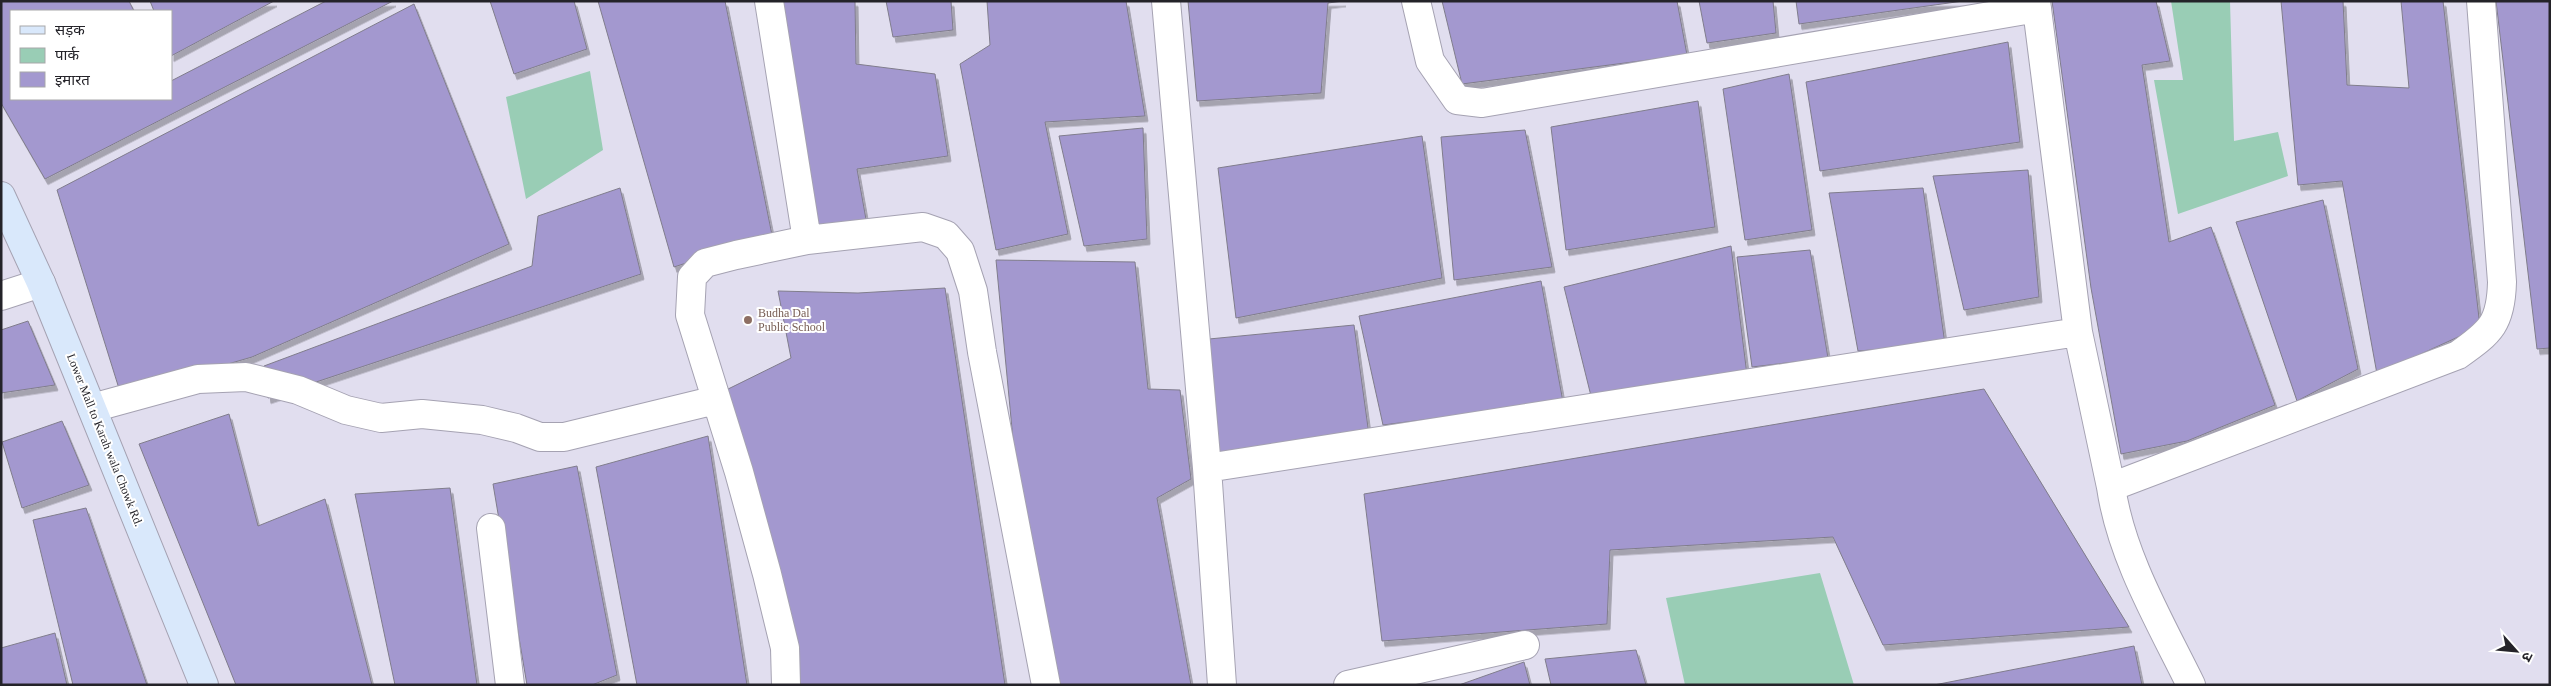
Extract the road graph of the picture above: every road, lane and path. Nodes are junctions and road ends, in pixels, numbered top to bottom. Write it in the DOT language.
graph roads {
  1 [pos="769,1"];
  2 [pos="1166,1"];
  3 [pos="1416,1"];
  4 [pos="2481,1"];
  5 [pos="2037,5"];
  6 [pos="1,196"];
  7 [pos="807,240"];
  8 [pos="41,283"];
  9 [pos="1,296"];
  10 [pos="2078,332"];
  11 [pos="716,400"];
  12 [pos="92,408"];
  13 [pos="1207,468"];
  14 [pos="2111,487"];
  15 [pos="491,528"];
  16 [pos="1524,645"];
  17 [pos="204,685"];
  18 [pos="510,685"];
  19 [pos="786,685"];
  20 [pos="1046,685"];
  21 [pos="1222,685"];
  22 [pos="1348,685"];
  23 [pos="2192,685"];
  1 -- 7 [label="street"];
  2 -- 13 [label="street"];
  3 -- 5 [label="street"];
  4 -- 14 [label="street"];
  5 -- 10 [label="street"];
  6 -- 8 [label="main road, Lower Mall to Karah wala Chowk Rd."];
  7 -- 11 [label="street"];
  7 -- 20 [label="street"];
  8 -- 9 [label="street"];
  8 -- 12 [label="main road, Lower Mall to Karah wala Chowk Rd."];
  10 -- 13 [label="street"];
  10 -- 14 [label="street"];
  11 -- 12 [label="street"];
  11 -- 19 [label="street"];
  12 -- 17 [label="main road, Lower Mall to Karah wala Chowk Rd."];
  13 -- 21 [label="street"];
  14 -- 23 [label="street"];
  15 -- 18 [label="street"];
  16 -- 22 [label="street"];
}
